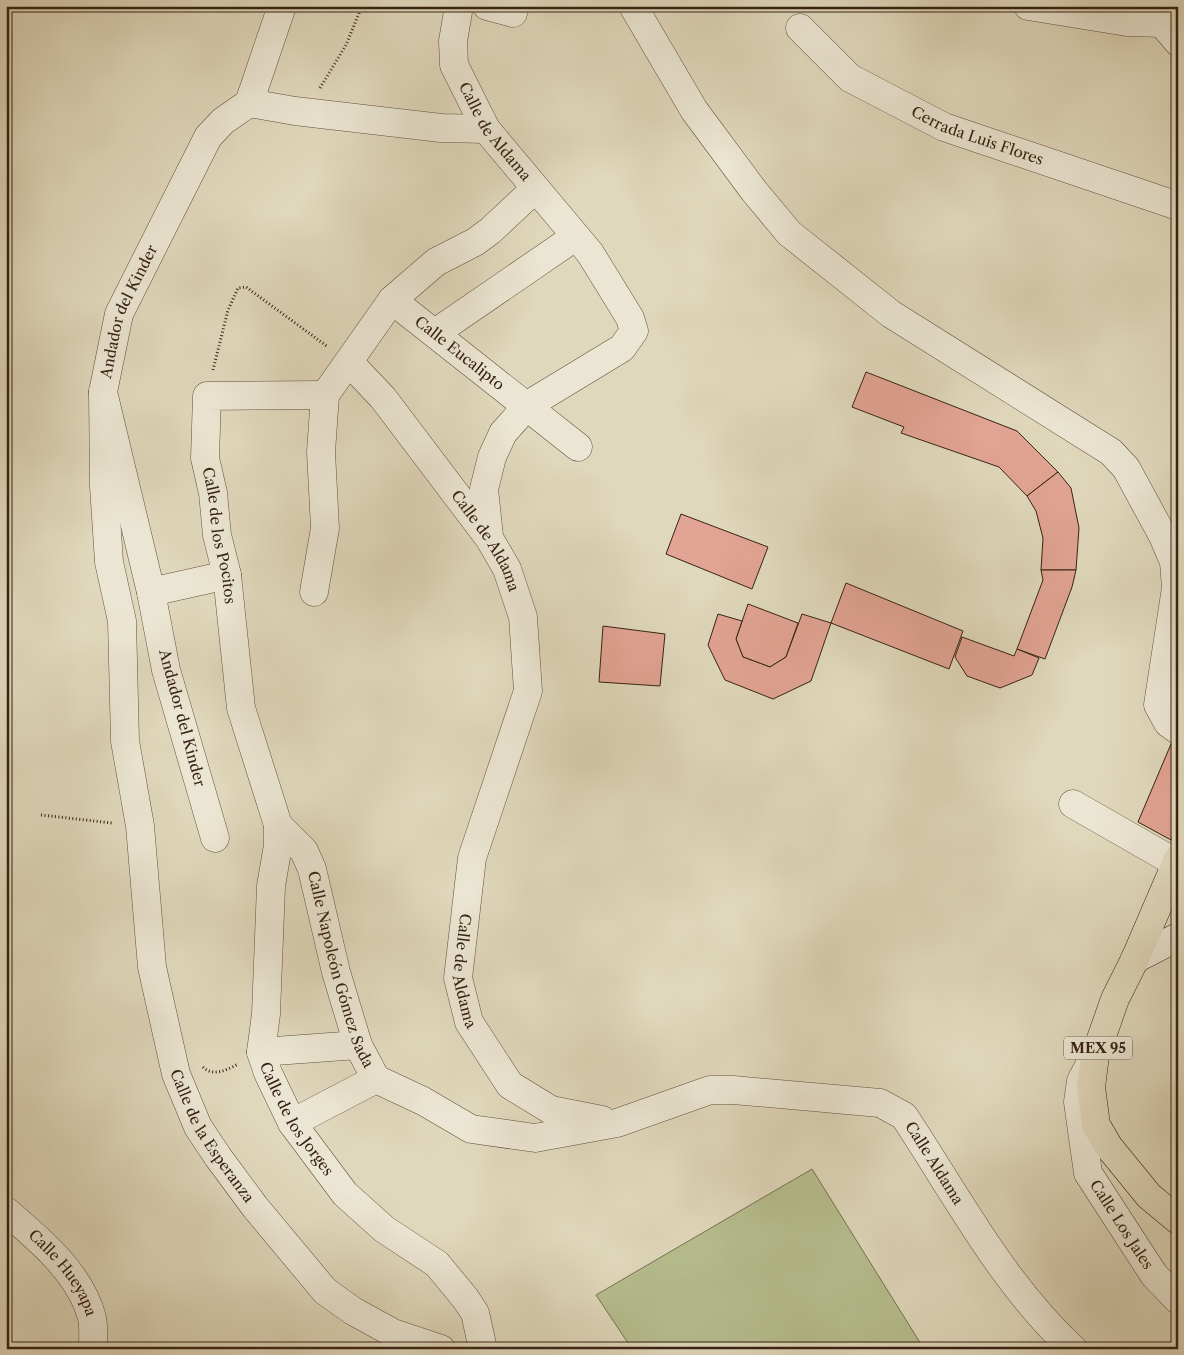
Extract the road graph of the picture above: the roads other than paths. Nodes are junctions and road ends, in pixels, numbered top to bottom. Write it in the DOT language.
graph roads {
  1 [pos="282,6"];
  2 [pos="460,6"];
  3 [pos="487,6"];
  4 [pos="633,6"];
  5 [pos="1028,6"];
  6 [pos="513,13"];
  7 [pos="1162,24"];
  8 [pos="800,28"];
  9 [pos="248,103"];
  10 [pos="486,129"];
  11 [pos="535,189"];
  12 [pos="1178,206"];
  13 [pos="575,238"];
  14 [pos="392,300"];
  15 [pos="435,333"];
  16 [pos="349,362"];
  17 [pos="103,392"];
  18 [pos="325,395"];
  19 [pos="528,405"];
  20 [pos="578,447"];
  21 [pos="489,538"];
  22 [pos="227,575"];
  23 [pos="151,592"];
  24 [pos="314,592"];
  25 [pos="1178,730"];
  26 [pos="1073,804"];
  27 [pos="278,825"];
  28 [pos="215,838"];
  29 [pos="1177,861"];
  30 [pos="1178,937"];
  31 [pos="1135,959"];
  32 [pos="358,1046"];
  33 [pos="261,1052"];
  34 [pos="1095,1056"];
  35 [pos="376,1079"];
  36 [pos="292,1122"];
  37 [pos="617,1123"];
  38 [pos="6,1211"];
  39 [pos="1178,1220"];
  40 [pos="1178,1300"];
  41 [pos="93,1349"];
  42 [pos="441,1349"];
  43 [pos="483,1349"];
  44 [pos="1073,1349"];
  1 -- 9 [label="street"];
  2 -- 10 [label="street, Calle de Aldama"];
  3 -- 6 [label="street"];
  4 -- 25 [label="street"];
  5 -- 7 [label="street"];
  8 -- 12 [label="street, Cerrada Luis Flores"];
  9 -- 10 [label="street"];
  9 -- 17 [label="street, Andador del Kinder"];
  10 -- 11 [label="street, Calle de Aldama"];
  11 -- 13 [label="street"];
  11 -- 14 [label="street, Calle de Aldama"];
  13 -- 15 [label="street"];
  13 -- 19 [label="street"];
  14 -- 15 [label="street, Calle Eucalipto"];
  14 -- 16 [label="street, Calle de Aldama"];
  15 -- 19 [label="street, Calle Eucalipto"];
  16 -- 18 [label="street"];
  16 -- 21 [label="street, Calle de Aldama"];
  17 -- 23 [label="street, Andador del Kinder"];
  17 -- 42 [label="street, Calle de la Esperanza"];
  18 -- 22 [label="street, Calle de los Pocitos"];
  18 -- 24 [label="street"];
  19 -- 20 [label="street, Calle Eucalipto"];
  19 -- 21 [label="street"];
  21 -- 37 [label="street, Calle de Aldama"];
  22 -- 23 [label="street"];
  22 -- 27 [label="street, Calle de los Pocitos"];
  23 -- 28 [label="street, Andador del Kinder"];
  26 -- 29 [label="street"];
  27 -- 32 [label="street, Calle Napoleón Gómez Sada"];
  27 -- 33 [label="street, Calle de los Jorges"];
  29 -- 31 [label="main road, MEX 95"];
  30 -- 31 [label="street"];
  31 -- 34 [label="main road, MEX 95"];
  32 -- 33 [label="street"];
  32 -- 35 [label="street, Calle Napoleón Gómez Sada"];
  33 -- 36 [label="street, Calle de los Jorges"];
  34 -- 39 [label="main road, MEX 95"];
  34 -- 40 [label="street, Calle Los Jales"];
  35 -- 36 [label="street"];
  35 -- 37 [label="street, Calle Napoleón Gómez Sada"];
  36 -- 43 [label="street, Calle de los Jorges"];
  37 -- 44 [label="street, Calle Aldama"];
  38 -- 41 [label="street, Calle Hueyapa"];
}
